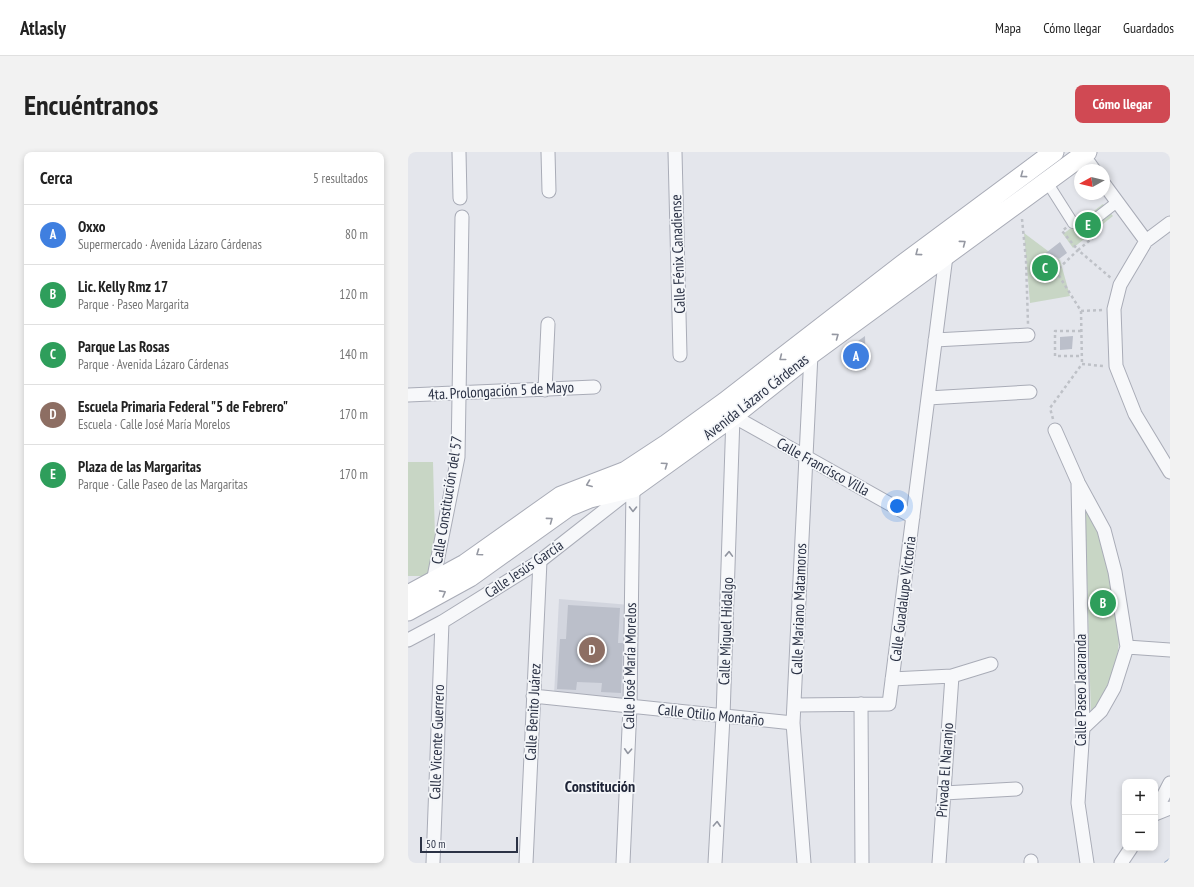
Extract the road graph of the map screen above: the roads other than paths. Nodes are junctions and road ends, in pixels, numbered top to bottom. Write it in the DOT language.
graph roads {
  1 [pos="459,152"];
  2 [pos="548,152"];
  3 [pos="675,152"];
  4 [pos="1054,152"];
  5 [pos="1086,157"];
  6 [pos="1047,182"];
  7 [pos="549,191"];
  8 [pos="1110,192"];
  9 [pos="460,198"];
  10 [pos="1117,202"];
  11 [pos="462,217"];
  12 [pos="1073,223"];
  13 [pos="1170,223"];
  14 [pos="1085,226"];
  15 [pos="1146,241"];
  16 [pos="946,256"];
  17 [pos="548,324"];
  18 [pos="1028,335"];
  19 [pos="935,340"];
  20 [pos="811,354"];
  21 [pos="680,355"];
  22 [pos="594,387"];
  23 [pos="546,390"];
  24 [pos="1030,392"];
  25 [pos="459,394"];
  26 [pos="408,395"];
  27 [pos="928,398"];
  28 [pos="729,409"];
  29 [pos="1055,430"];
  30 [pos="805,457"];
  31 [pos="1170,472"];
  32 [pos="629,479"];
  33 [pos="1078,482"];
  34 [pos="913,517"];
  35 [pos="540,561"];
  36 [pos="433,582"];
  37 [pos="408,595"];
  38 [pos="408,611"];
  39 [pos="442,622"];
  40 [pos="408,640"];
  41 [pos="1126,647"];
  42 [pos="1170,650"];
  43 [pos="991,664"];
  44 [pos="952,676"];
  45 [pos="892,679"];
  46 [pos="533,696"];
  47 [pos="861,704"];
  48 [pos="794,705"];
  49 [pos="630,706"];
  50 [pos="723,717"];
  51 [pos="793,723"];
  52 [pos="1083,728"];
  53 [pos="1170,783"];
  54 [pos="1016,789"];
  55 [pos="944,793"];
  56 [pos="1158,807"];
  57 [pos="1170,808"];
  58 [pos="1158,812"];
  59 [pos="1129,851"];
  60 [pos="433,863"];
  61 [pos="526,863"];
  62 [pos="622,863"];
  63 [pos="715,863"];
  64 [pos="804,863"];
  65 [pos="862,863"];
  66 [pos="939,863"];
  67 [pos="1087,863"];
  68 [pos="1121,863"];
  1 -- 9 [label="street"];
  2 -- 7 [label="street"];
  3 -- 21 [label="street, Calle Fénix Canadiense"];
  4 -- 28 [label="main road, Avenida Lázaro Cárdenas, one-way"];
  5 -- 6 [label="main road, Avenida Lázaro Cárdenas"];
  6 -- 12 [label="street"];
  16 -- 6 [label="main road, Avenida Lázaro Cárdenas, one-way"];
  8 -- 10 [label="street"];
  10 -- 14 [label="street"];
  10 -- 15 [label="street"];
  11 -- 25 [label="street, Calle Constitución del 57"];
  13 -- 15 [label="street"];
  15 -- 31 [label="street"];
  16 -- 19 [label="street, Calle Guadalupe Victoria"];
  20 -- 16 [label="main road, Avenida Lázaro Cárdenas, one-way"];
  17 -- 23 [label="street"];
  18 -- 19 [label="street"];
  19 -- 27 [label="street, Calle Guadalupe Victoria"];
  20 -- 28 [label="main road, Avenida Lázaro Cárdenas"];
  20 -- 30 [label="street, Calle Mariano Matamoros"];
  22 -- 23 [label="street, 4ta. Prolongación 5 de Mayo"];
  23 -- 25 [label="street, 4ta. Prolongación 5 de Mayo"];
  24 -- 27 [label="street"];
  25 -- 26 [label="street, 4ta. Prolongación 5 de Mayo"];
  25 -- 36 [label="street, Calle Constitución del 57"];
  27 -- 34 [label="street, Calle Guadalupe Victoria"];
  28 -- 30 [label="street, Calle Francisco Villa"];
  28 -- 32 [label="main road, Avenida Lázaro Cárdenas"];
  50 -- 28 [label="street, Calle Miguel Hidalgo, one-way"];
  29 -- 33 [label="street, Calle Paseo Jacaranda"];
  30 -- 34 [label="street, Calle Francisco Villa"];
  30 -- 48 [label="street, Calle Mariano Matamoros"];
  32 -- 35 [label="street, Calle Jesús García"];
  32 -- 36 [label="main road, Avenida Lázaro Cárdenas, one-way"];
  38 -- 32 [label="main road, Avenida Lázaro Cárdenas, one-way"];
  32 -- 49 [label="street, Calle José María Morelos, one-way"];
  33 -- 41 [label="street"];
  33 -- 52 [label="street, Calle Paseo Jacaranda"];
  34 -- 45 [label="street, Calle Guadalupe Victoria"];
  35 -- 39 [label="street, Calle Jesús García"];
  35 -- 46 [label="street, Calle Benito Juárez"];
  36 -- 37 [label="main road, Avenida Lázaro Cárdenas"];
  39 -- 40 [label="street, Calle Jesús García"];
  39 -- 60 [label="street, Calle Vicente Guerrero"];
  41 -- 42 [label="street"];
  41 -- 52 [label="street"];
  43 -- 44 [label="street"];
  44 -- 45 [label="street"];
  44 -- 55 [label="street, Privada El Naranjo"];
  45 -- 47 [label="street, Calle Guadalupe Victoria"];
  46 -- 49 [label="street, Calle Otilio Montaño"];
  46 -- 61 [label="street, Calle Benito Juárez"];
  47 -- 48 [label="street"];
  47 -- 65 [label="street"];
  48 -- 51 [label="street, Calle Mariano Matamoros"];
  49 -- 50 [label="street, Calle Otilio Montaño"];
  49 -- 62 [label="street, Calle José María Morelos, one-way"];
  50 -- 51 [label="street, Calle Otilio Montaño"];
  63 -- 50 [label="street, Calle Miguel Hidalgo, one-way"];
  51 -- 64 [label="street, Calle Mariano Matamoros"];
  52 -- 67 [label="street, Calle Paseo Jacaranda"];
  53 -- 56 [label="street"];
  54 -- 55 [label="street"];
  55 -- 66 [label="street, Privada El Naranjo"];
  57 -- 58 [label="street"];
  59 -- 68 [label="street"];
}
